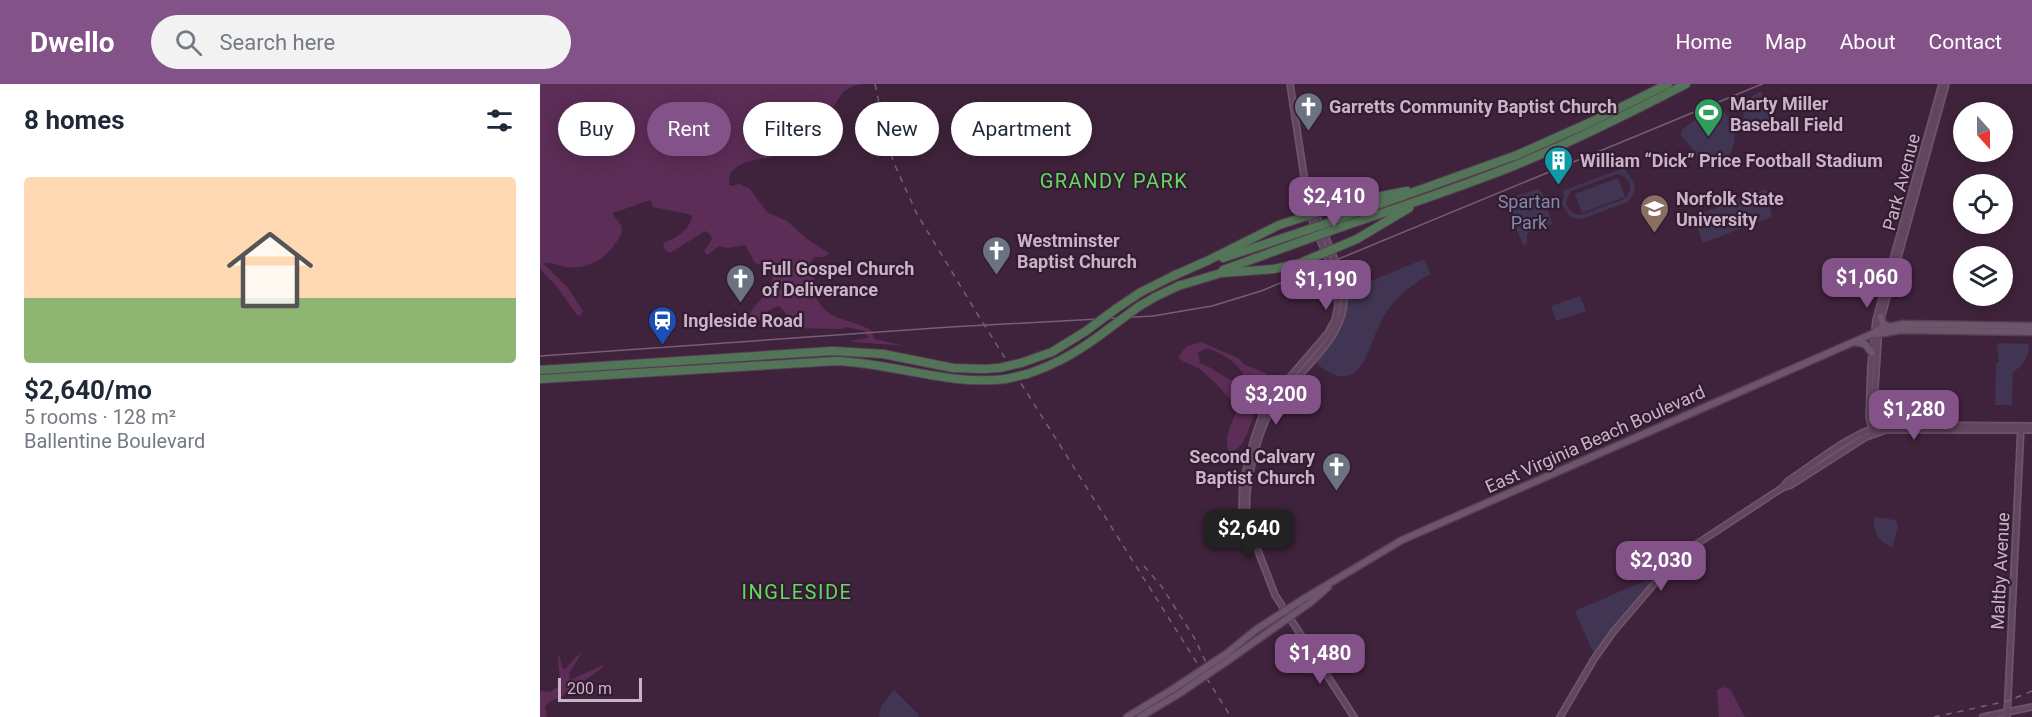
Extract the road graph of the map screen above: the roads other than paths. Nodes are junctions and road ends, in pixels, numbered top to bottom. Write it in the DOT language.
graph roads {
  1 [pos="1290,84"];
  2 [pos="1668,84"];
  3 [pos="1686,84"];
  4 [pos="1944,84"];
  5 [pos="1438,189"];
  6 [pos="1313,214"];
  7 [pos="1306,235"];
  8 [pos="1328,252"];
  9 [pos="1870,269"];
  10 [pos="1889,272"];
  11 [pos="1173,276"];
  12 [pos="1178,286"];
  13 [pos="1881,317"];
  14 [pos="1892,326"];
  15 [pos="2032,326"];
  16 [pos="1877,332"];
  17 [pos="2032,332"];
  18 [pos="1854,342"];
  19 [pos="1872,353"];
  20 [pos="540,370"];
  21 [pos="540,379"];
  22 [pos="2020,428"];
  23 [pos="2032,428"];
  24 [pos="1872,431"];
  25 [pos="1286,614"];
  26 [pos="1175,692"];
  27 [pos="2032,707"];
  28 [pos="2007,715"];
  29 [pos="1127,717"];
  30 [pos="1140,717"];
  31 [pos="1353,717"];
  32 [pos="1560,717"];
  33 [pos="1983,717"];
  1 -- 6 [label="main road"];
  2 -- 5 [label="highway"];
  3 -- 5 [label="highway"];
  4 -- 10 [label="main road, Park Avenue"];
  4 -- 13 [label="main road, Park Avenue"];
  5 -- 6 [label="highway"];
  5 -- 7 [label="highway, bridge"];
  5 -- 8 [label="highway"];
  6 -- 8 [label="main road"];
  6 -- 11 [label="highway"];
  7 -- 11 [label="highway"];
  7 -- 12 [label="highway"];
  8 -- 12 [label="highway"];
  8 -- 25 [label="main road"];
  9 -- 10 [label="main road"];
  10 -- 16 [label="main road, Park Avenue"];
  11 -- 20 [label="highway, bridge"];
  12 -- 21 [label="highway, bridge"];
  13 -- 14 [label="main road"];
  13 -- 16 [label="main road, Park Avenue"];
  14 -- 15 [label="main road, East Virginia Beach Boulevard"];
  14 -- 16 [label="main road, East Virginia Beach Boulevard"];
  16 -- 17 [label="main road, East Virginia Beach Boulevard"];
  16 -- 18 [label="main road, East Virginia Beach Boulevard"];
  16 -- 19 [label="main road, Park Avenue"];
  16 -- 24 [label="main road, Park Avenue"];
  18 -- 19 [label="main road"];
  18 -- 25 [label="main road, East Virginia Beach Boulevard"];
  19 -- 24 [label="main road, Park Avenue"];
  22 -- 23 [label="main road"];
  22 -- 24 [label="main road"];
  22 -- 28 [label="main road, Maltby Avenue"];
  24 -- 32 [label="main road"];
  25 -- 26 [label="main road, East Virginia Beach Boulevard, bridge"];
  25 -- 31 [label="main road"];
  26 -- 29 [label="main road, East Virginia Beach Boulevard"];
  26 -- 30 [label="main road, East Virginia Beach Boulevard"];
  27 -- 28 [label="main road"];
  28 -- 33 [label="main road"];
}
